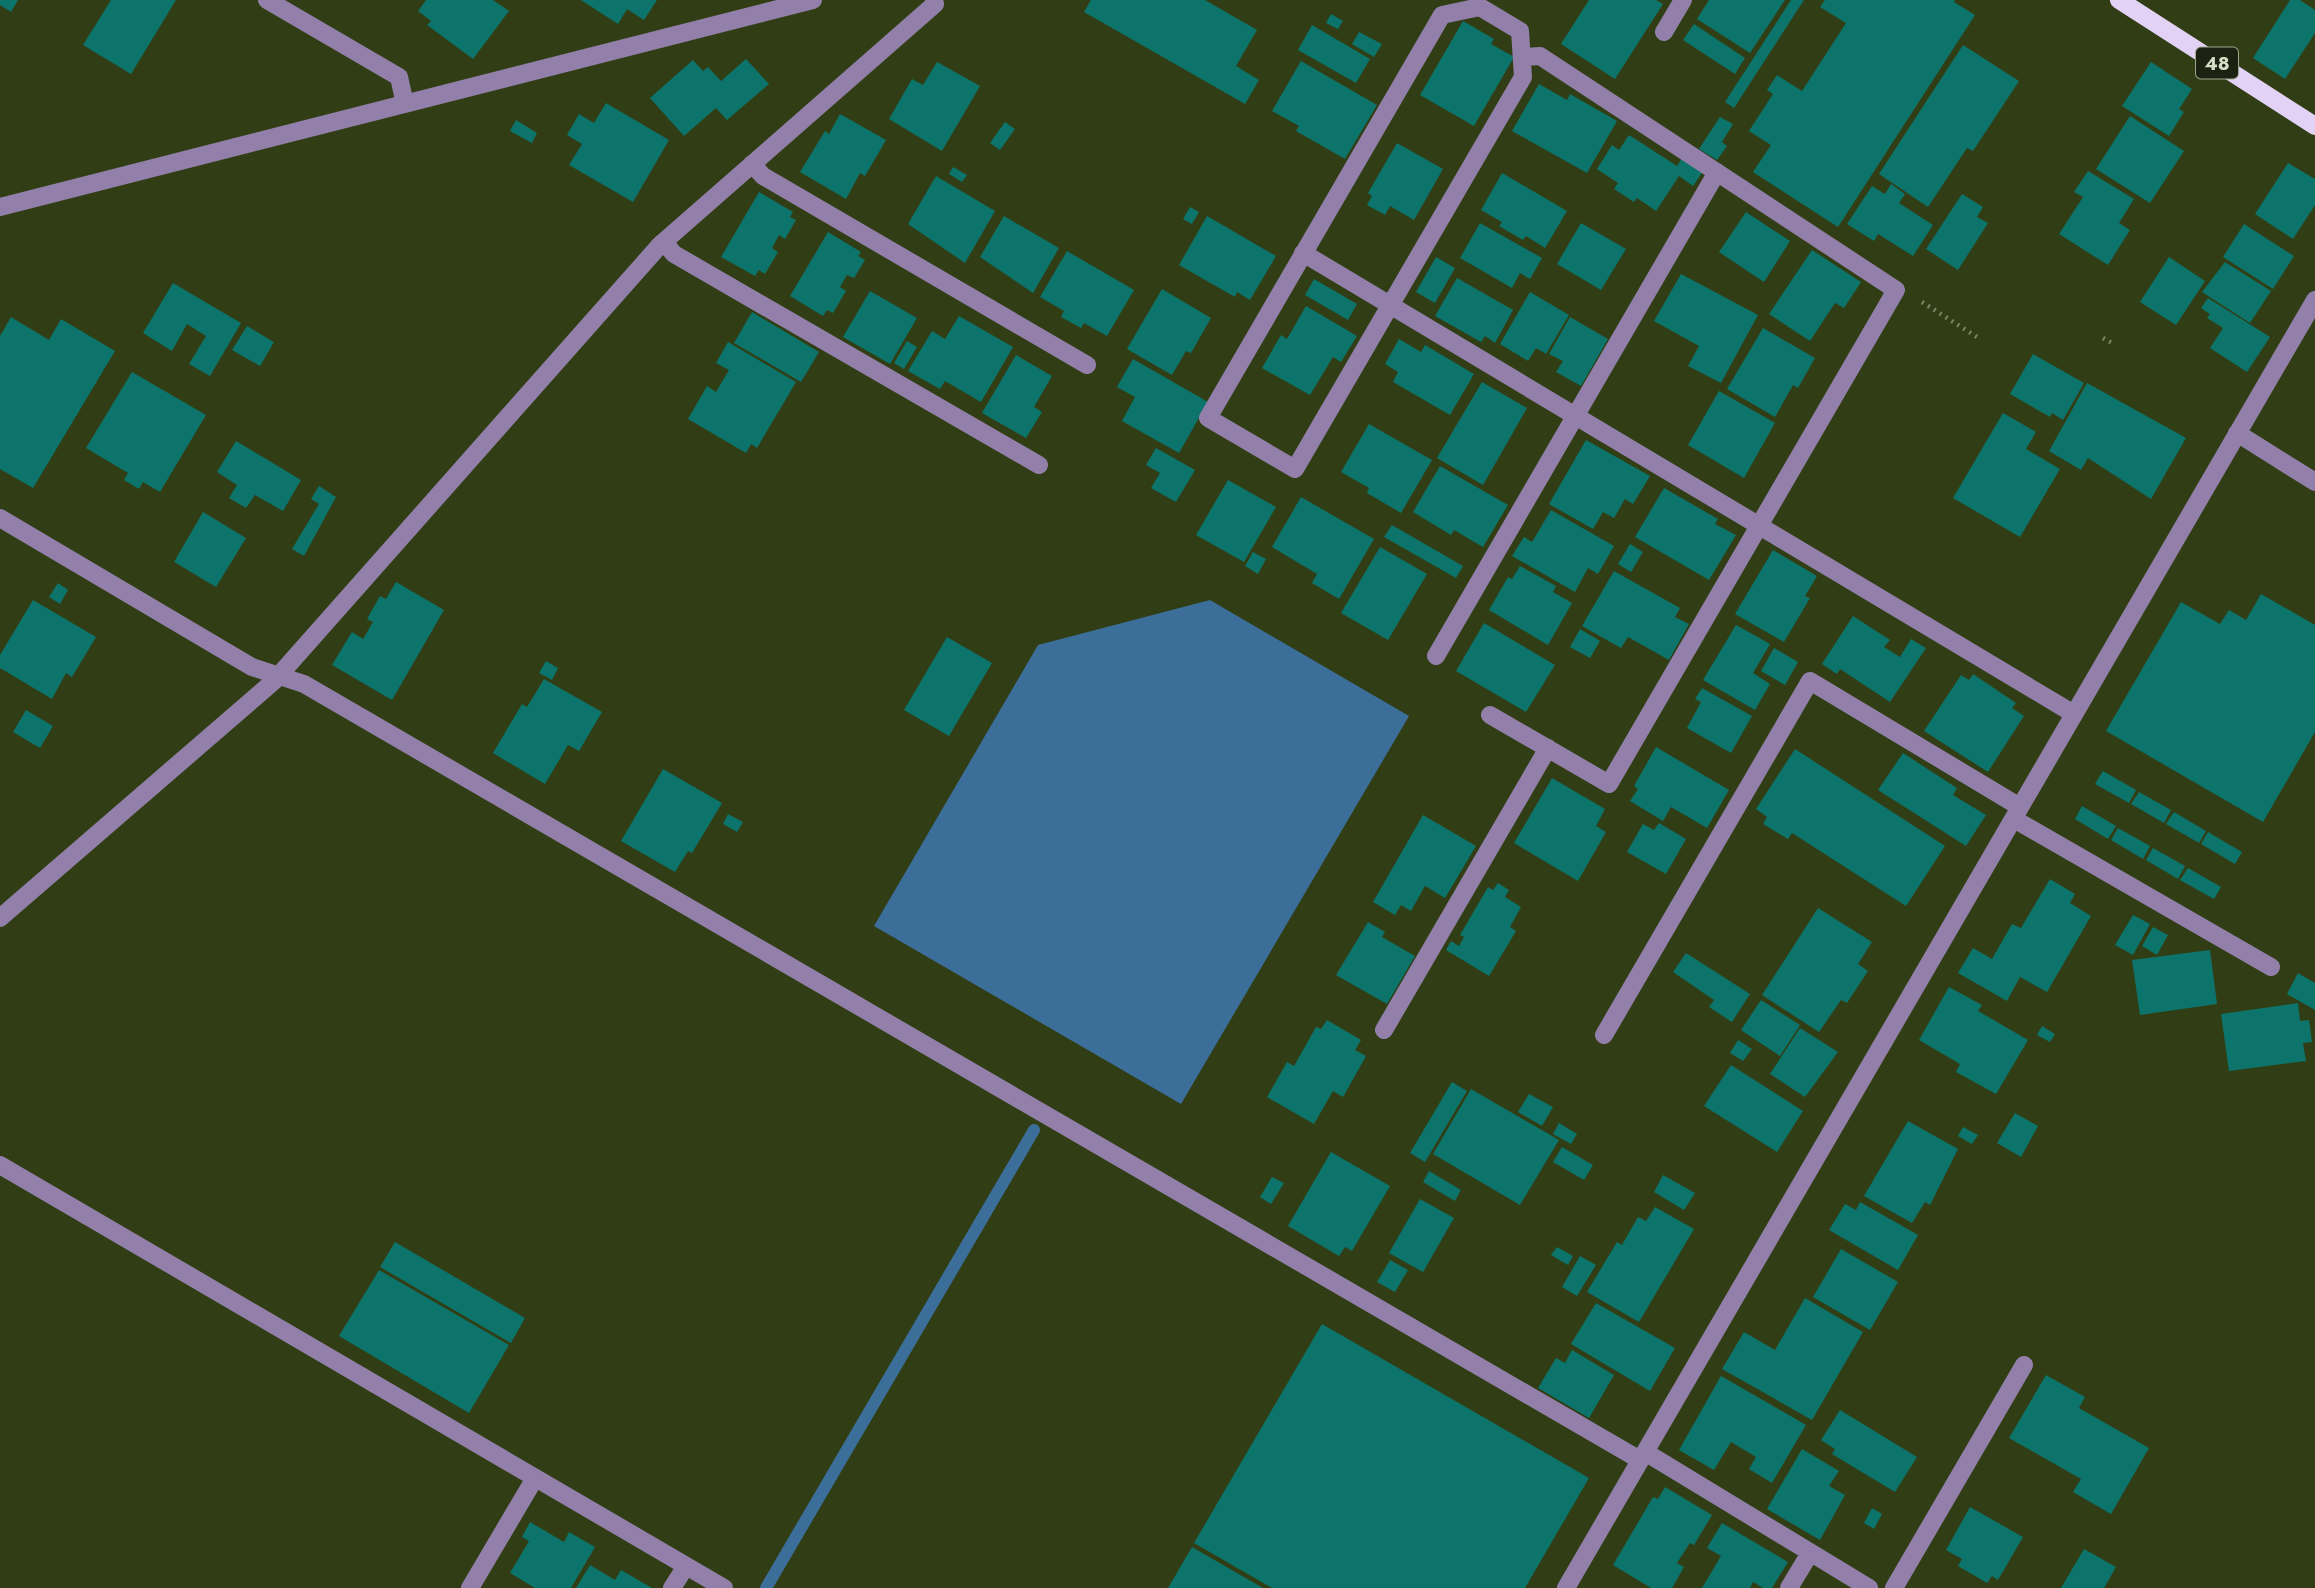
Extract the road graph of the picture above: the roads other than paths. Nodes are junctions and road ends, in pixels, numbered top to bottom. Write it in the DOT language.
graph roads {
  1 [pos="267,0"];
  2 [pos="813,0"];
  3 [pos="934,0"];
  4 [pos="1683,0"];
  5 [pos="2119,0"];
  6 [pos="1664,32"];
  7 [pos="1522,57"];
  8 [pos="405,104"];
  9 [pos="2315,126"];
  10 [pos="752,164"];
  11 [pos="1717,172"];
  12 [pos="0,207"];
  13 [pos="664,242"];
  14 [pos="1303,253"];
  15 [pos="2315,300"];
  16 [pos="1390,305"];
  17 [pos="1087,365"];
  18 [pos="1576,416"];
  19 [pos="2237,433"];
  20 [pos="1038,466"];
  21 [pos="2315,482"];
  22 [pos="0,518"];
  23 [pos="1759,526"];
  24 [pos="1436,656"];
  25 [pos="279,676"];
  26 [pos="2074,714"];
  27 [pos="1490,715"];
  28 [pos="1548,748"];
  29 [pos="2017,813"];
  30 [pos="0,918"];
  31 [pos="2271,967"];
  32 [pos="1384,1030"];
  33 [pos="1604,1035"];
  34 [pos="0,1165"];
  35 [pos="2024,1365"];
  36 [pos="1642,1456"];
  37 [pos="535,1478"];
  38 [pos="1810,1553"];
  39 [pos="686,1566"];
  40 [pos="470,1588"];
  41 [pos="672,1588"];
  42 [pos="724,1588"];
  43 [pos="1566,1588"];
  44 [pos="1789,1588"];
  45 [pos="1869,1588"];
  46 [pos="1894,1588"];
  1 -- 8 [label="street"];
  2 -- 8 [label="street"];
  3 -- 10 [label="street"];
  4 -- 6 [label="street"];
  5 -- 9 [label="main road, 48"];
  7 -- 11 [label="street"];
  7 -- 14 [label="street"];
  7 -- 16 [label="street"];
  8 -- 12 [label="street"];
  10 -- 13 [label="street"];
  10 -- 17 [label="street"];
  11 -- 18 [label="street"];
  11 -- 23 [label="street"];
  13 -- 20 [label="street"];
  13 -- 25 [label="street"];
  14 -- 16 [label="street"];
  14 -- 16 [label="street"];
  15 -- 19 [label="street"];
  16 -- 18 [label="street"];
  18 -- 23 [label="street"];
  18 -- 24 [label="street"];
  19 -- 21 [label="street"];
  19 -- 26 [label="street"];
  22 -- 25 [label="street"];
  23 -- 26 [label="street"];
  23 -- 28 [label="street"];
  25 -- 30 [label="street"];
  25 -- 36 [label="street"];
  26 -- 29 [label="street"];
  27 -- 28 [label="street"];
  28 -- 32 [label="street"];
  29 -- 31 [label="street"];
  29 -- 33 [label="street"];
  29 -- 36 [label="street"];
  34 -- 37 [label="street"];
  35 -- 46 [label="street"];
  36 -- 38 [label="street"];
  36 -- 43 [label="street"];
  37 -- 39 [label="street"];
  37 -- 40 [label="street"];
  38 -- 44 [label="street"];
  38 -- 45 [label="street"];
  39 -- 41 [label="street"];
  39 -- 42 [label="street"];
}
